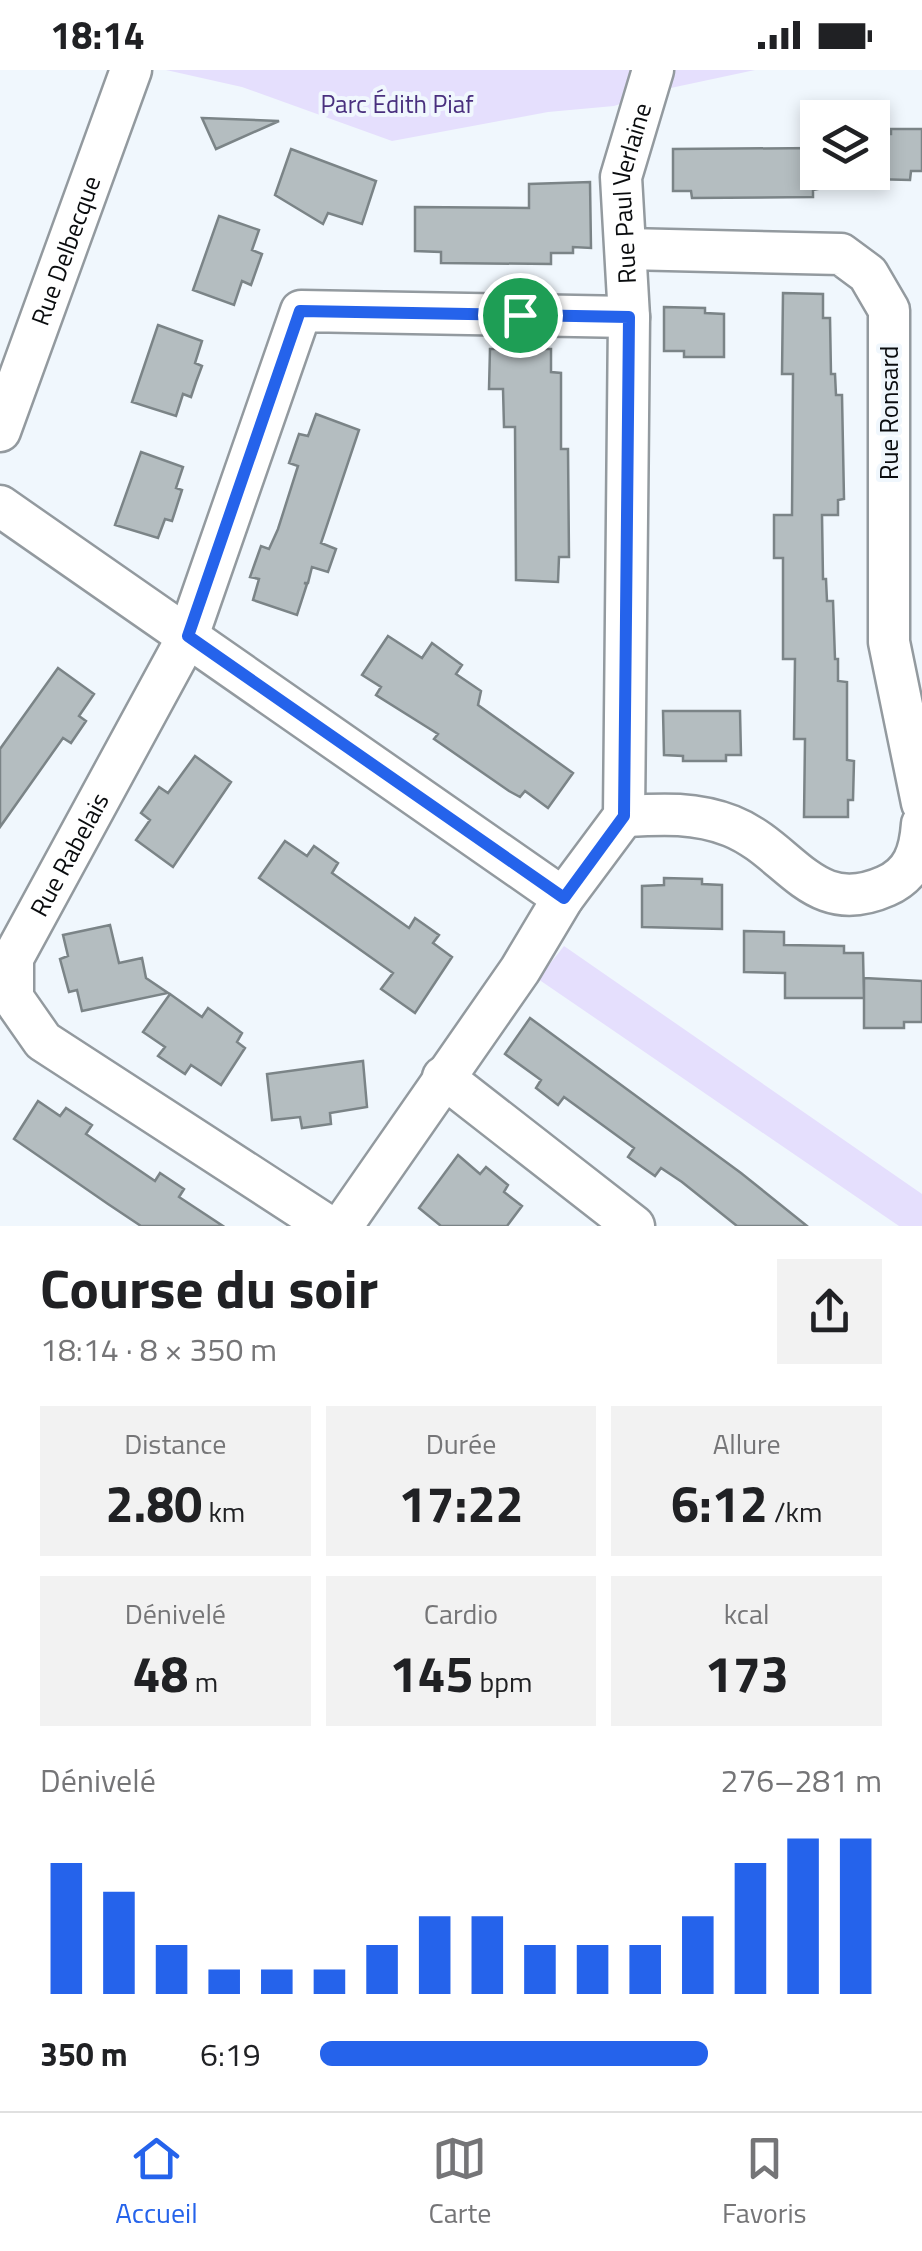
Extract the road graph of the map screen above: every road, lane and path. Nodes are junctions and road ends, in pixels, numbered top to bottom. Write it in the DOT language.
graph roads {
  1 [pos="131,70"];
  2 [pos="653,70"];
  3 [pos="626,249"];
  4 [pos="629,317"];
  5 [pos="0,431"];
  6 [pos="0,506"];
  7 [pos="188,636"];
  8 [pos="922,803"];
  9 [pos="624,816"];
  10 [pos="922,824"];
  11 [pos="564,898"];
  12 [pos="443,1077"];
  13 [pos="328,1226"];
  14 [pos="342,1226"];
  15 [pos="634,1226"];
  1 -- 5 [label="street, Rue Delbecque"];
  2 -- 3 [label="street, Rue Paul Verlaine"];
  3 -- 4 [label="street, Rue Paul Verlaine"];
  3 -- 8 [label="street, Rue Ronsard"];
  4 -- 7 [label="street, Rue Rabelais"];
  4 -- 9 [label="street, Rue Paul Verlaine"];
  6 -- 7 [label="street"];
  7 -- 11 [label="street"];
  7 -- 13 [label="street, Rue Rabelais"];
  9 -- 10 [label="street"];
  9 -- 11 [label="street"];
  11 -- 12 [label="street"];
  12 -- 14 [label="street"];
  12 -- 15 [label="street"];
}
